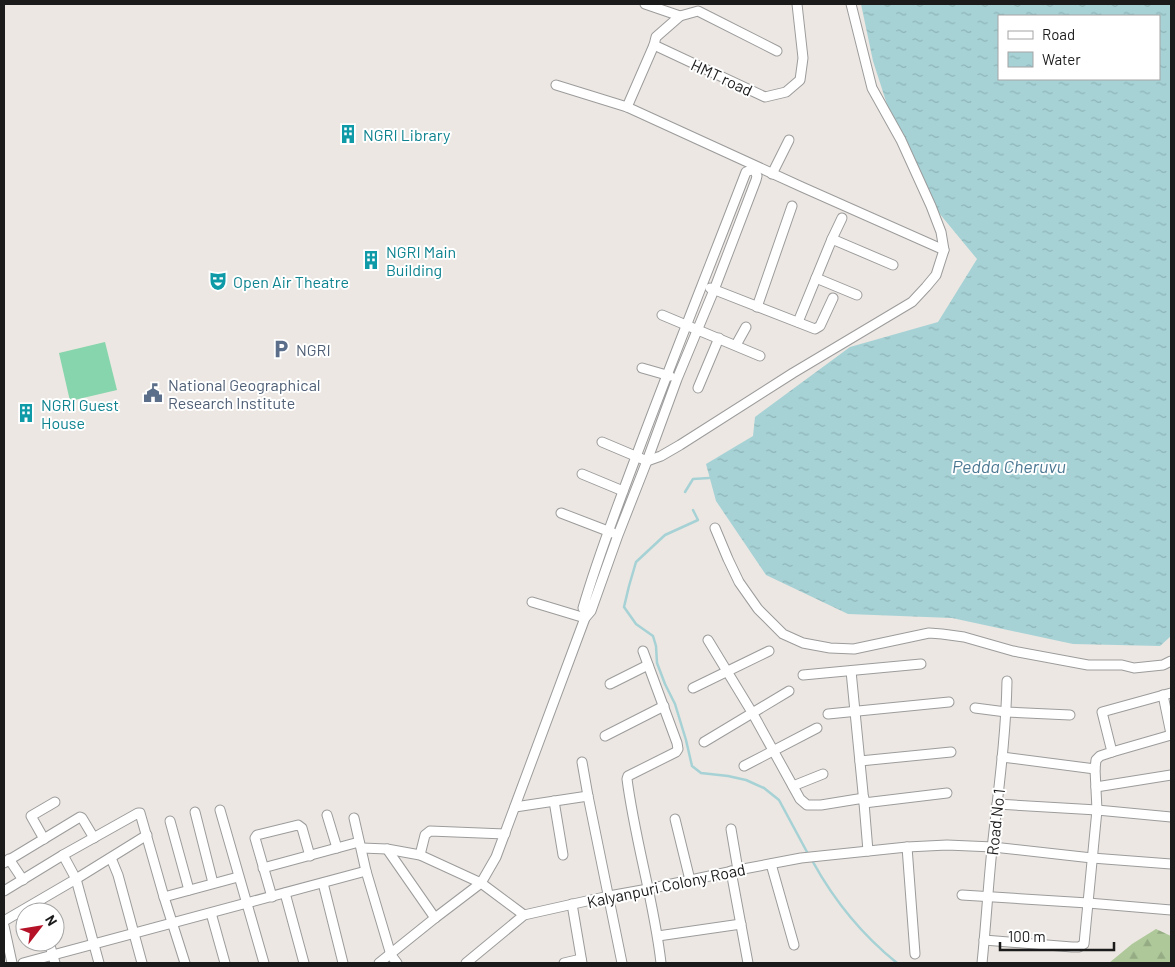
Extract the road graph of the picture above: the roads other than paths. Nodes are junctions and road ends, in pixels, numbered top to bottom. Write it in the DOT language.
graph roads {
  1 [pos="645,4"];
  2 [pos="797,4"];
  3 [pos="850,4"];
  4 [pos="680,16"];
  5 [pos="654,45"];
  6 [pos="777,51"];
  7 [pos="556,85"];
  8 [pos="627,107"];
  9 [pos="789,140"];
  10 [pos="772,174"];
  11 [pos="792,206"];
  12 [pos="732,209"];
  13 [pos="743,213"];
  14 [pos="842,218"];
  15 [pos="832,239"];
  16 [pos="944,250"];
  17 [pos="893,265"];
  18 [pos="816,278"];
  19 [pos="702,286"];
  20 [pos="714,290"];
  21 [pos="857,295"];
  22 [pos="833,298"];
  23 [pos="757,306"];
  24 [pos="662,315"];
  25 [pos="798,322"];
  26 [pos="686,325"];
  27 [pos="746,326"];
  28 [pos="697,329"];
  29 [pos="719,338"];
  30 [pos="736,346"];
  31 [pos="760,356"];
  32 [pos="642,368"];
  33 [pos="666,375"];
  34 [pos="677,379"];
  35 [pos="698,388"];
  36 [pos="602,442"];
  37 [pos="636,456"];
  38 [pos="647,461"];
  39 [pos="582,474"];
  40 [pos="623,491"];
  41 [pos="561,513"];
  42 [pos="715,528"];
  43 [pos="608,531"];
  44 [pos="618,535"];
  45 [pos="532,602"];
  46 [pos="587,616"];
  47 [pos="708,640"];
  48 [pos="643,651"];
  49 [pos="769,651"];
  50 [pos="1171,661"];
  51 [pos="921,664"];
  52 [pos="648,665"];
  53 [pos="727,671"];
  54 [pos="851,671"];
  55 [pos="803,675"];
  56 [pos="1007,681"];
  57 [pos="610,684"];
  58 [pos="693,688"];
  59 [pos="789,691"];
  60 [pos="1167,694"];
  61 [pos="949,702"];
  62 [pos="664,706"];
  63 [pos="975,708"];
  64 [pos="855,711"];
  65 [pos="1006,712"];
  66 [pos="753,714"];
  67 [pos="828,714"];
  68 [pos="1070,715"];
  69 [pos="817,728"];
  70 [pos="1171,734"];
  71 [pos="605,736"];
  72 [pos="704,742"];
  73 [pos="773,751"];
  74 [pos="951,752"];
  75 [pos="1112,752"];
  76 [pos="1002,758"];
  77 [pos="860,761"];
  78 [pos="582,762"];
  79 [pos="744,766"];
  80 [pos="1095,769"];
  81 [pos="823,774"];
  82 [pos="1171,775"];
  83 [pos="793,786"];
  84 [pos="1096,787"];
  85 [pos="947,793"];
  86 [pos="588,796"];
  87 [pos="864,800"];
  88 [pos="554,801"];
  89 [pos="55,802"];
  90 [pos="997,804"];
  91 [pos="515,807"];
  92 [pos="220,810"];
  93 [pos="1097,810"];
  94 [pos="195,812"];
  95 [pos="327,814"];
  96 [pos="1171,817"];
  97 [pos="354,818"];
  98 [pos="675,819"];
  99 [pos="170,821"];
  100 [pos="731,829"];
  101 [pos="504,834"];
  102 [pos="147,835"];
  103 [pos="44,838"];
  104 [pos="94,838"];
  105 [pos="360,845"];
  106 [pos="906,847"];
  107 [pos="992,847"];
  108 [pos="337,848"];
  109 [pos="387,849"];
  110 [pos="868,851"];
  111 [pos="63,855"];
  112 [pos="420,855"];
  113 [pos="563,855"];
  114 [pos="310,856"];
  115 [pos="111,858"];
  116 [pos="1092,858"];
  117 [pos="6,861"];
  118 [pos="771,864"];
  119 [pos="1171,864"];
  120 [pos="264,868"];
  121 [pos="735,870"];
  122 [pos="366,871"];
  123 [pos="238,876"];
  124 [pos="76,879"];
  125 [pos="22,880"];
  126 [pos="690,880"];
  127 [pos="214,883"];
  128 [pos="322,883"];
  129 [pos="481,883"];
  130 [pos="648,889"];
  131 [pos="189,890"];
  132 [pos="4,891"];
  133 [pos="285,893"];
  134 [pos="609,896"];
  135 [pos="962,896"];
  136 [pos="164,897"];
  137 [pos="272,897"];
  138 [pos="987,897"];
  139 [pos="39,901"];
  140 [pos="247,903"];
  141 [pos="1088,903"];
  142 [pos="572,904"];
  143 [pos="1171,910"];
  144 [pos="211,913"];
  145 [pos="524,916"];
  146 [pos="435,918"];
  147 [pos="4,921"];
  148 [pos="173,922"];
  149 [pos="741,924"];
  150 [pos="4,926"];
  151 [pos="134,933"];
  152 [pos="658,936"];
  153 [pos="984,940"];
  154 [pos="94,944"];
  155 [pos="794,945"];
  156 [pos="915,954"];
  157 [pos="390,955"];
  158 [pos="54,959"];
  159 [pos="582,961"];
  160 [pos="12,963"];
  161 [pos="23,963"];
  162 [pos="99,963"];
  163 [pos="142,963"];
  164 [pos="185,963"];
  165 [pos="225,963"];
  166 [pos="264,963"];
  167 [pos="304,963"];
  168 [pos="343,963"];
  169 [pos="379,963"];
  170 [pos="397,963"];
  171 [pos="466,963"];
  172 [pos="564,963"];
  173 [pos="622,963"];
  174 [pos="661,963"];
  175 [pos="748,963"];
  176 [pos="982,963"];
  1 -- 4 [label="street"];
  2 -- 5 [label="street, HMT road"];
  3 -- 16 [label="street"];
  4 -- 5 [label="street"];
  4 -- 6 [label="street"];
  5 -- 8 [label="street"];
  7 -- 8 [label="street"];
  8 -- 10 [label="street"];
  9 -- 10 [label="street"];
  10 -- 16 [label="street"];
  11 -- 23 [label="street"];
  12 -- 13 [label="street"];
  12 -- 13 [label="street"];
  12 -- 19 [label="street"];
  13 -- 20 [label="street"];
  14 -- 15 [label="street"];
  15 -- 17 [label="street"];
  15 -- 18 [label="street"];
  16 -- 38 [label="street"];
  18 -- 21 [label="street"];
  18 -- 25 [label="street"];
  19 -- 20 [label="street"];
  19 -- 26 [label="street"];
  20 -- 23 [label="street"];
  20 -- 28 [label="street"];
  22 -- 25 [label="street"];
  23 -- 25 [label="street"];
  24 -- 26 [label="street"];
  26 -- 28 [label="street"];
  26 -- 33 [label="street"];
  27 -- 30 [label="street"];
  28 -- 29 [label="street"];
  28 -- 34 [label="street"];
  29 -- 30 [label="street"];
  29 -- 35 [label="street"];
  30 -- 31 [label="street"];
  32 -- 33 [label="street"];
  33 -- 34 [label="street"];
  33 -- 37 [label="street"];
  34 -- 38 [label="street"];
  36 -- 37 [label="street"];
  37 -- 38 [label="street"];
  37 -- 40 [label="street"];
  38 -- 44 [label="street"];
  39 -- 40 [label="street"];
  40 -- 43 [label="street"];
  41 -- 43 [label="street"];
  42 -- 50 [label="street"];
  43 -- 44 [label="street"];
  43 -- 46 [label="street"];
  44 -- 46 [label="street"];
  45 -- 46 [label="street"];
  46 -- 91 [label="street"];
  47 -- 53 [label="street"];
  48 -- 52 [label="street"];
  49 -- 53 [label="street"];
  51 -- 54 [label="street"];
  52 -- 57 [label="street"];
  52 -- 62 [label="street"];
  53 -- 58 [label="street"];
  53 -- 66 [label="street"];
  54 -- 55 [label="street"];
  54 -- 64 [label="street"];
  56 -- 65 [label="street, Road No 1"];
  59 -- 66 [label="street"];
  60 -- 70 [label="street"];
  60 -- 75 [label="street"];
  61 -- 64 [label="street"];
  62 -- 71 [label="street"];
  62 -- 130 [label="street"];
  63 -- 65 [label="street"];
  64 -- 67 [label="street"];
  64 -- 77 [label="street"];
  65 -- 68 [label="street"];
  65 -- 76 [label="street, Road No 1"];
  66 -- 72 [label="street"];
  66 -- 73 [label="street"];
  69 -- 73 [label="street"];
  70 -- 75 [label="street"];
  73 -- 79 [label="street"];
  73 -- 83 [label="street"];
  74 -- 77 [label="street"];
  75 -- 80 [label="street"];
  76 -- 80 [label="street"];
  76 -- 90 [label="street, Road No 1"];
  77 -- 87 [label="street"];
  78 -- 86 [label="street"];
  80 -- 84 [label="street"];
  81 -- 83 [label="street"];
  82 -- 84 [label="street"];
  83 -- 87 [label="street"];
  84 -- 93 [label="street"];
  85 -- 87 [label="street"];
  86 -- 88 [label="street"];
  86 -- 134 [label="street"];
  87 -- 110 [label="street"];
  88 -- 91 [label="street"];
  88 -- 113 [label="street"];
  89 -- 103 [label="street"];
  90 -- 93 [label="street"];
  90 -- 107 [label="street, Road No 1"];
  91 -- 101 [label="street"];
  92 -- 123 [label="street"];
  93 -- 96 [label="street"];
  93 -- 116 [label="street"];
  94 -- 127 [label="street"];
  95 -- 108 [label="street"];
  97 -- 105 [label="street"];
  98 -- 126 [label="street"];
  99 -- 131 [label="street"];
  100 -- 121 [label="street"];
  101 -- 112 [label="street"];
  101 -- 129 [label="street"];
  102 -- 104 [label="street"];
  102 -- 115 [label="street"];
  102 -- 136 [label="street"];
  103 -- 104 [label="street"];
  103 -- 117 [label="street"];
  104 -- 111 [label="street"];
  105 -- 108 [label="street"];
  105 -- 109 [label="street"];
  105 -- 122 [label="street"];
  106 -- 107 [label="street, Kalyanpuri Colony Road"];
  106 -- 110 [label="street, Kalyanpuri Colony Road"];
  106 -- 156 [label="street"];
  107 -- 116 [label="street, Kalyanpuri Colony Road"];
  107 -- 138 [label="street, Road No 1"];
  108 -- 114 [label="street"];
  109 -- 112 [label="street"];
  109 -- 146 [label="street"];
  110 -- 118 [label="street, Kalyanpuri Colony Road"];
  111 -- 124 [label="street"];
  111 -- 125 [label="street"];
  112 -- 129 [label="street"];
  114 -- 120 [label="street"];
  114 -- 120 [label="street"];
  115 -- 124 [label="street"];
  115 -- 151 [label="street"];
  116 -- 119 [label="street, Kalyanpuri Colony Road"];
  116 -- 141 [label="street"];
  117 -- 125 [label="street"];
  118 -- 121 [label="street, Kalyanpuri Colony Road"];
  118 -- 155 [label="street"];
  120 -- 137 [label="street"];
  121 -- 126 [label="street, Kalyanpuri Colony Road"];
  121 -- 149 [label="street"];
  122 -- 128 [label="street"];
  122 -- 157 [label="street"];
  123 -- 127 [label="street"];
  123 -- 140 [label="street"];
  124 -- 139 [label="street"];
  124 -- 154 [label="street"];
  125 -- 132 [label="street"];
  126 -- 130 [label="street, Kalyanpuri Colony Road"];
  127 -- 131 [label="street"];
  128 -- 133 [label="street"];
  128 -- 168 [label="street"];
  129 -- 145 [label="street"];
  129 -- 146 [label="street"];
  130 -- 134 [label="street, Kalyanpuri Colony Road"];
  130 -- 152 [label="street"];
  131 -- 136 [label="street"];
  133 -- 137 [label="street"];
  133 -- 167 [label="street"];
  134 -- 142 [label="street, Kalyanpuri Colony Road"];
  134 -- 173 [label="street"];
  135 -- 138 [label="street"];
  136 -- 148 [label="street"];
  137 -- 140 [label="street"];
  138 -- 141 [label="street"];
  138 -- 153 [label="street, Road No 1"];
  139 -- 147 [label="street"];
  140 -- 144 [label="street"];
  140 -- 166 [label="street"];
  141 -- 143 [label="street"];
  141 -- 153 [label="street"];
  142 -- 145 [label="street, Kalyanpuri Colony Road"];
  142 -- 159 [label="street"];
  144 -- 148 [label="street"];
  144 -- 165 [label="street"];
  145 -- 171 [label="street"];
  146 -- 157 [label="street"];
  148 -- 151 [label="street"];
  148 -- 164 [label="street"];
  149 -- 152 [label="street"];
  149 -- 175 [label="street"];
  150 -- 160 [label="street"];
  151 -- 154 [label="street"];
  151 -- 163 [label="street"];
  152 -- 174 [label="street"];
  153 -- 176 [label="street, Road No 1"];
  154 -- 158 [label="street"];
  154 -- 162 [label="street"];
  157 -- 169 [label="street"];
  157 -- 170 [label="street"];
  158 -- 161 [label="street"];
  159 -- 172 [label="street"];
}
